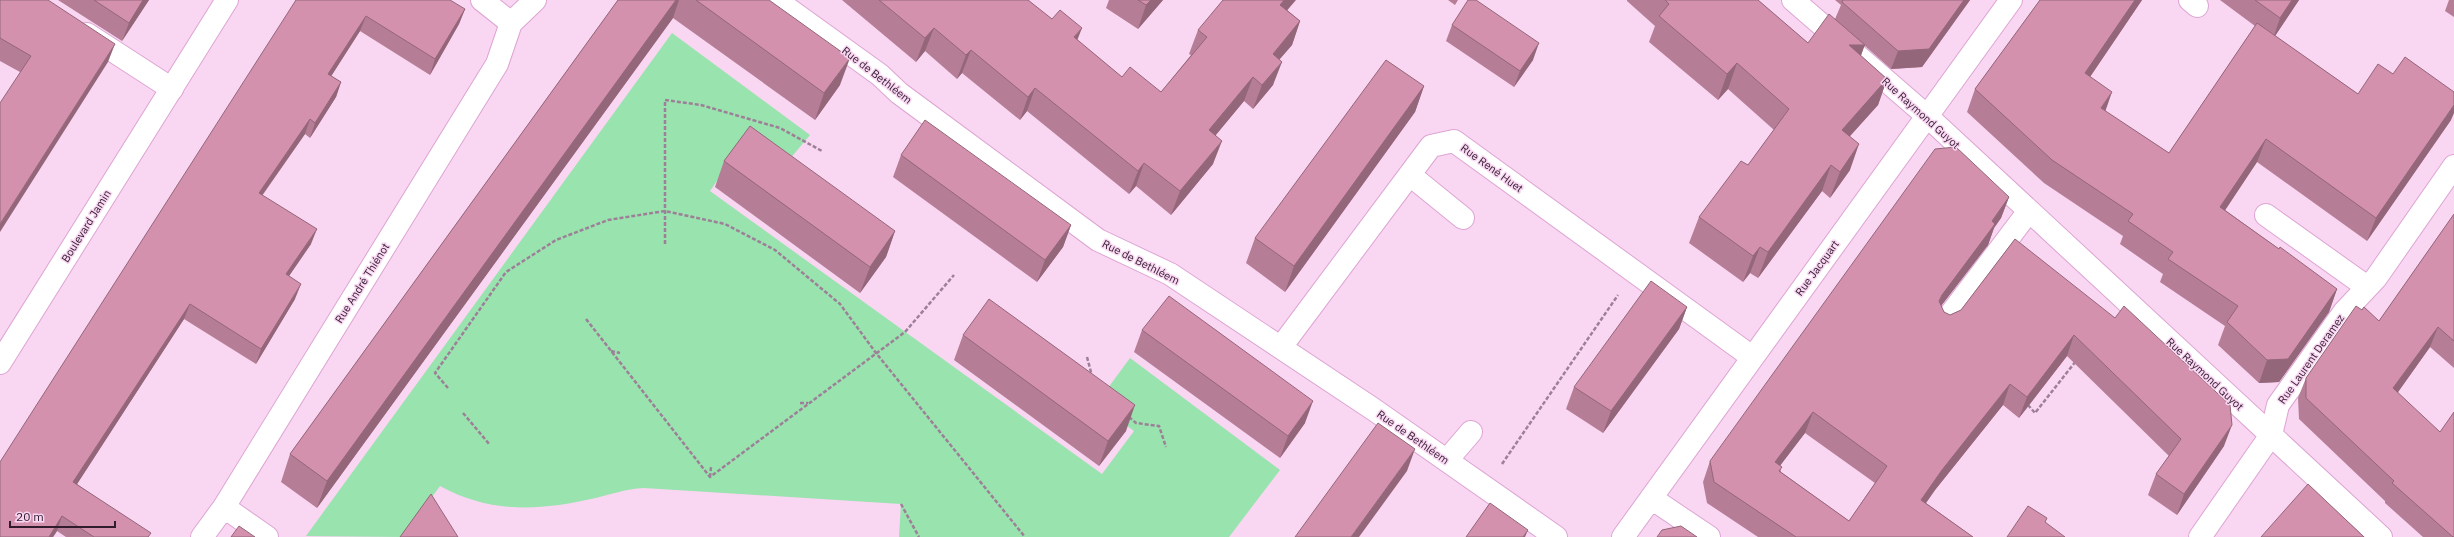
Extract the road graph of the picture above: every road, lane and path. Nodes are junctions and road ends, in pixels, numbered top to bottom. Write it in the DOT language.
graph roads {
  1 [pos="227,0"];
  2 [pos="482,0"];
  3 [pos="535,0"];
  4 [pos="776,0"];
  5 [pos="1793,0"];
  6 [pos="2011,0"];
  7 [pos="511,23"];
  8 [pos="73,24"];
  9 [pos="172,89"];
  10 [pos="1927,116"];
  11 [pos="822,151"];
  12 [pos="2454,166"];
  13 [pos="1410,175"];
  14 [pos="665,211"];
  15 [pos="2029,211"];
  16 [pos="2266,215"];
  17 [pos="1463,218"];
  18 [pos="664,244"];
  19 [pos="1634,271"];
  20 [pos="954,275"];
  21 [pos="2367,287"];
  22 [pos="586,318"];
  23 [pos="1944,323"];
  24 [pos="1281,347"];
  25 [pos="611,350"];
  26 [pos="620,353"];
  27 [pos="876,353"];
  28 [pos="1086,357"];
  29 [pos="1752,357"];
  30 [pos="2077,360"];
  31 [pos="0,363"];
  32 [pos="1093,379"];
  33 [pos="448,388"];
  34 [pos="800,403"];
  35 [pos="808,403"];
  36 [pos="2028,406"];
  37 [pos="463,413"];
  38 [pos="1125,414"];
  39 [pos="1471,432"];
  40 [pos="2271,435"];
  41 [pos="490,445"];
  42 [pos="1166,446"];
  43 [pos="1447,460"];
  44 [pos="712,467"];
  45 [pos="710,477"];
  46 [pos="1486,488"];
  47 [pos="1651,498"];
  48 [pos="901,504"];
  49 [pos="224,508"];
  50 [pos="202,537"];
  51 [pos="267,537"];
  52 [pos="919,537"];
  53 [pos="1025,537"];
  54 [pos="1556,537"];
  55 [pos="1623,537"];
  56 [pos="1708,537"];
  57 [pos="2200,537"];
  58 [pos="2381,537"];
  1 -- 9 [label="street, Boulevard Jamin"];
  2 -- 7 [label="street"];
  3 -- 7 [label="street"];
  4 -- 24 [label="street, Rue de Bethléem"];
  5 -- 10 [label="street, Rue Raymond Guyot"];
  6 -- 10 [label="street, Rue Jacquart"];
  7 -- 49 [label="street, Rue André Thiénot"];
  8 -- 9 [label="street"];
  9 -- 31 [label="street, Boulevard Jamin"];
  10 -- 15 [label="street, Rue Raymond Guyot"];
  10 -- 29 [label="street, Rue Jacquart"];
  11 -- 14 [label="path"];
  12 -- 21 [label="street, Rue Laurent Deramez"];
  13 -- 17 [label="street"];
  13 -- 19 [label="street, Rue René Huet"];
  13 -- 24 [label="street, Rue René Huet"];
  14 -- 18 [label="path"];
  14 -- 27 [label="path"];
  14 -- 33 [label="path"];
  15 -- 23 [label="street"];
  15 -- 40 [label="street, Rue Raymond Guyot"];
  16 -- 21 [label="street"];
  19 -- 29 [label="street, Rue René Huet"];
  19 -- 46 [label="path"];
  20 -- 27 [label="path"];
  21 -- 40 [label="street, Rue Laurent Deramez"];
  22 -- 25 [label="path"];
  24 -- 43 [label="street, Rue de Bethléem"];
  25 -- 26 [label="path"];
  25 -- 45 [label="path"];
  27 -- 35 [label="path"];
  27 -- 53 [label="path"];
  28 -- 32 [label="path"];
  29 -- 47 [label="street, Rue Jacquart"];
  30 -- 36 [label="path"];
  34 -- 35 [label="path"];
  35 -- 45 [label="path"];
  37 -- 41 [label="path"];
  38 -- 42 [label="path"];
  39 -- 43 [label="street"];
  40 -- 57 [label="street, Rue Laurent Deramez"];
  40 -- 58 [label="street, Rue Raymond Guyot"];
  43 -- 46 [label="street, Rue de Bethléem"];
  44 -- 45 [label="path"];
  46 -- 54 [label="street, Rue de Bethléem"];
  47 -- 55 [label="street, Rue Jacquart"];
  47 -- 56 [label="street"];
  48 -- 52 [label="path"];
  49 -- 50 [label="street, Rue André Thiénot"];
  49 -- 51 [label="street"];
}
